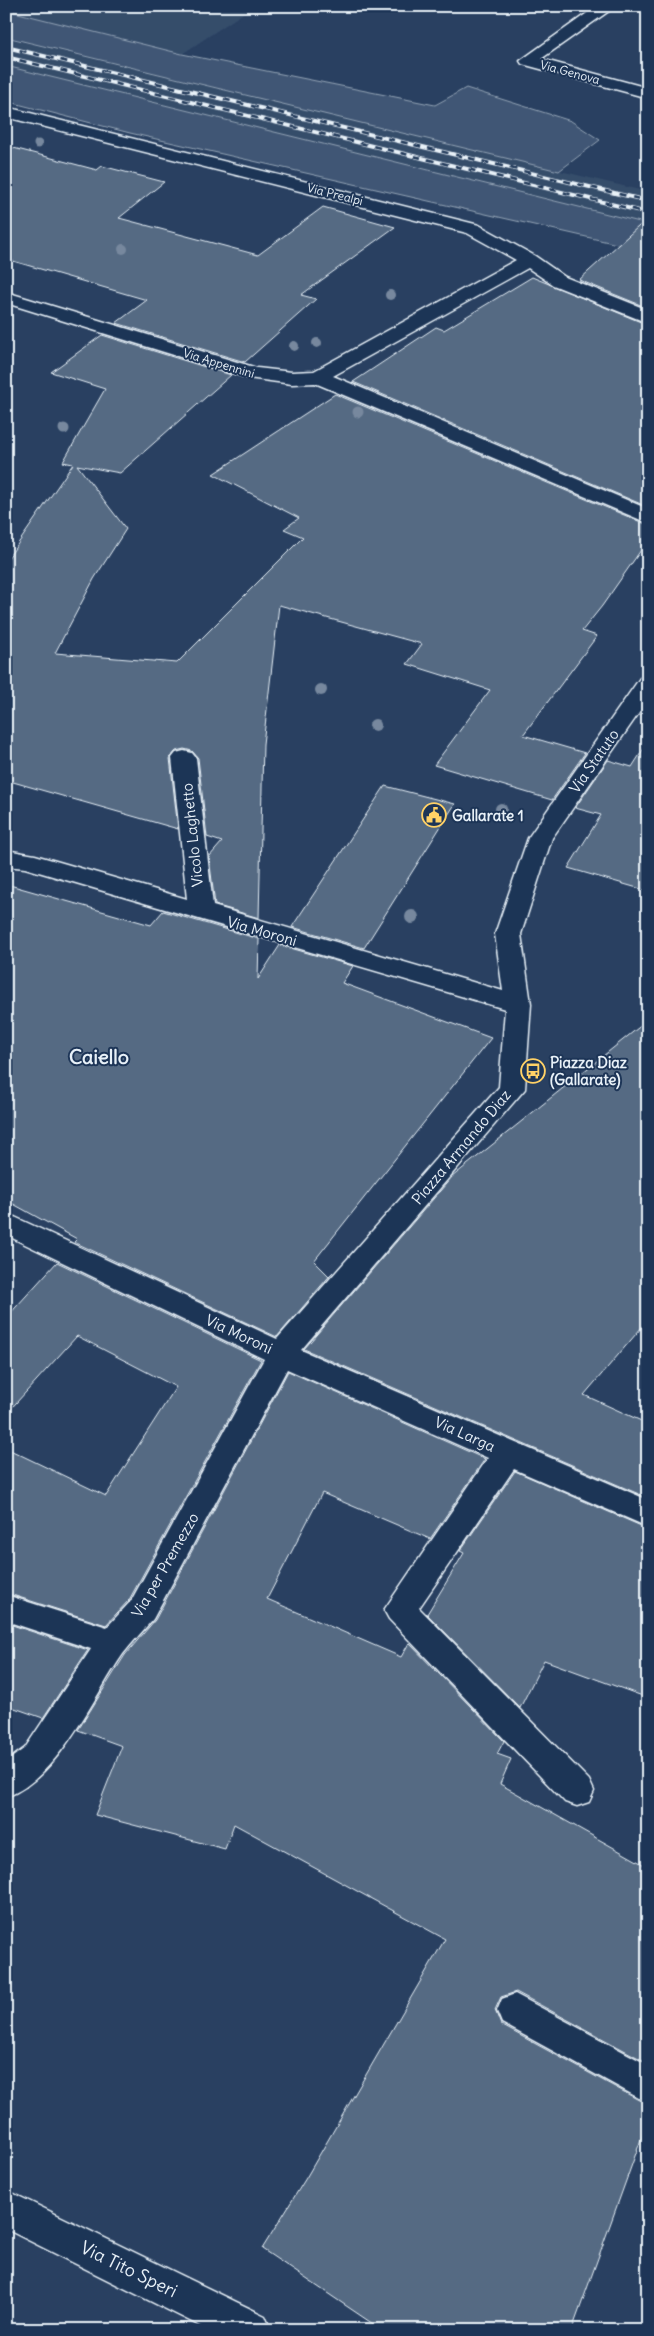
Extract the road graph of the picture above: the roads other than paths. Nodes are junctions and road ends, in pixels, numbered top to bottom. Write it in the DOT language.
graph roads {
  1 [pos="608,6"];
  2 [pos="648,93"];
  3 [pos="6,112"];
  4 [pos="529,260"];
  5 [pos="6,297"];
  6 [pos="648,318"];
  7 [pos="318,377"];
  8 [pos="648,517"];
  9 [pos="648,683"];
  10 [pos="184,758"];
  11 [pos="540,838"];
  12 [pos="6,858"];
  13 [pos="201,913"];
  14 [pos="518,1004"];
  15 [pos="6,1223"];
  16 [pos="282,1354"];
  17 [pos="508,1453"];
  18 [pos="648,1514"];
  19 [pos="6,1608"];
  20 [pos="113,1643"];
  21 [pos="6,1782"];
  22 [pos="577,1791"];
  23 [pos="515,2012"];
  24 [pos="648,2085"];
  25 [pos="6,2209"];
  26 [pos="251,2330"];
  1 -- 2 [label="street, Via Genova"];
  3 -- 4 [label="street, Via Prealpi"];
  4 -- 6 [label="street, Via Prealpi"];
  4 -- 7 [label="street, Via Appennini"];
  5 -- 7 [label="street, Via Appennini"];
  7 -- 8 [label="street"];
  9 -- 11 [label="street, Via Statuto"];
  10 -- 13 [label="street, Vicolo Laghetto"];
  11 -- 14 [label="street, Piazza Armando Diaz"];
  12 -- 13 [label="street, Via Moroni"];
  13 -- 14 [label="street, Via Moroni"];
  14 -- 16 [label="street, Piazza Armando Diaz"];
  15 -- 16 [label="street, Via Moroni"];
  16 -- 17 [label="street, Via Larga"];
  16 -- 20 [label="street, Via per Premezzo"];
  17 -- 18 [label="street, Via Larga"];
  17 -- 22 [label="street"];
  19 -- 20 [label="street"];
  20 -- 21 [label="street, Via per Premezzo"];
  23 -- 24 [label="street"];
  25 -- 26 [label="street, Via Tito Speri"];
}
